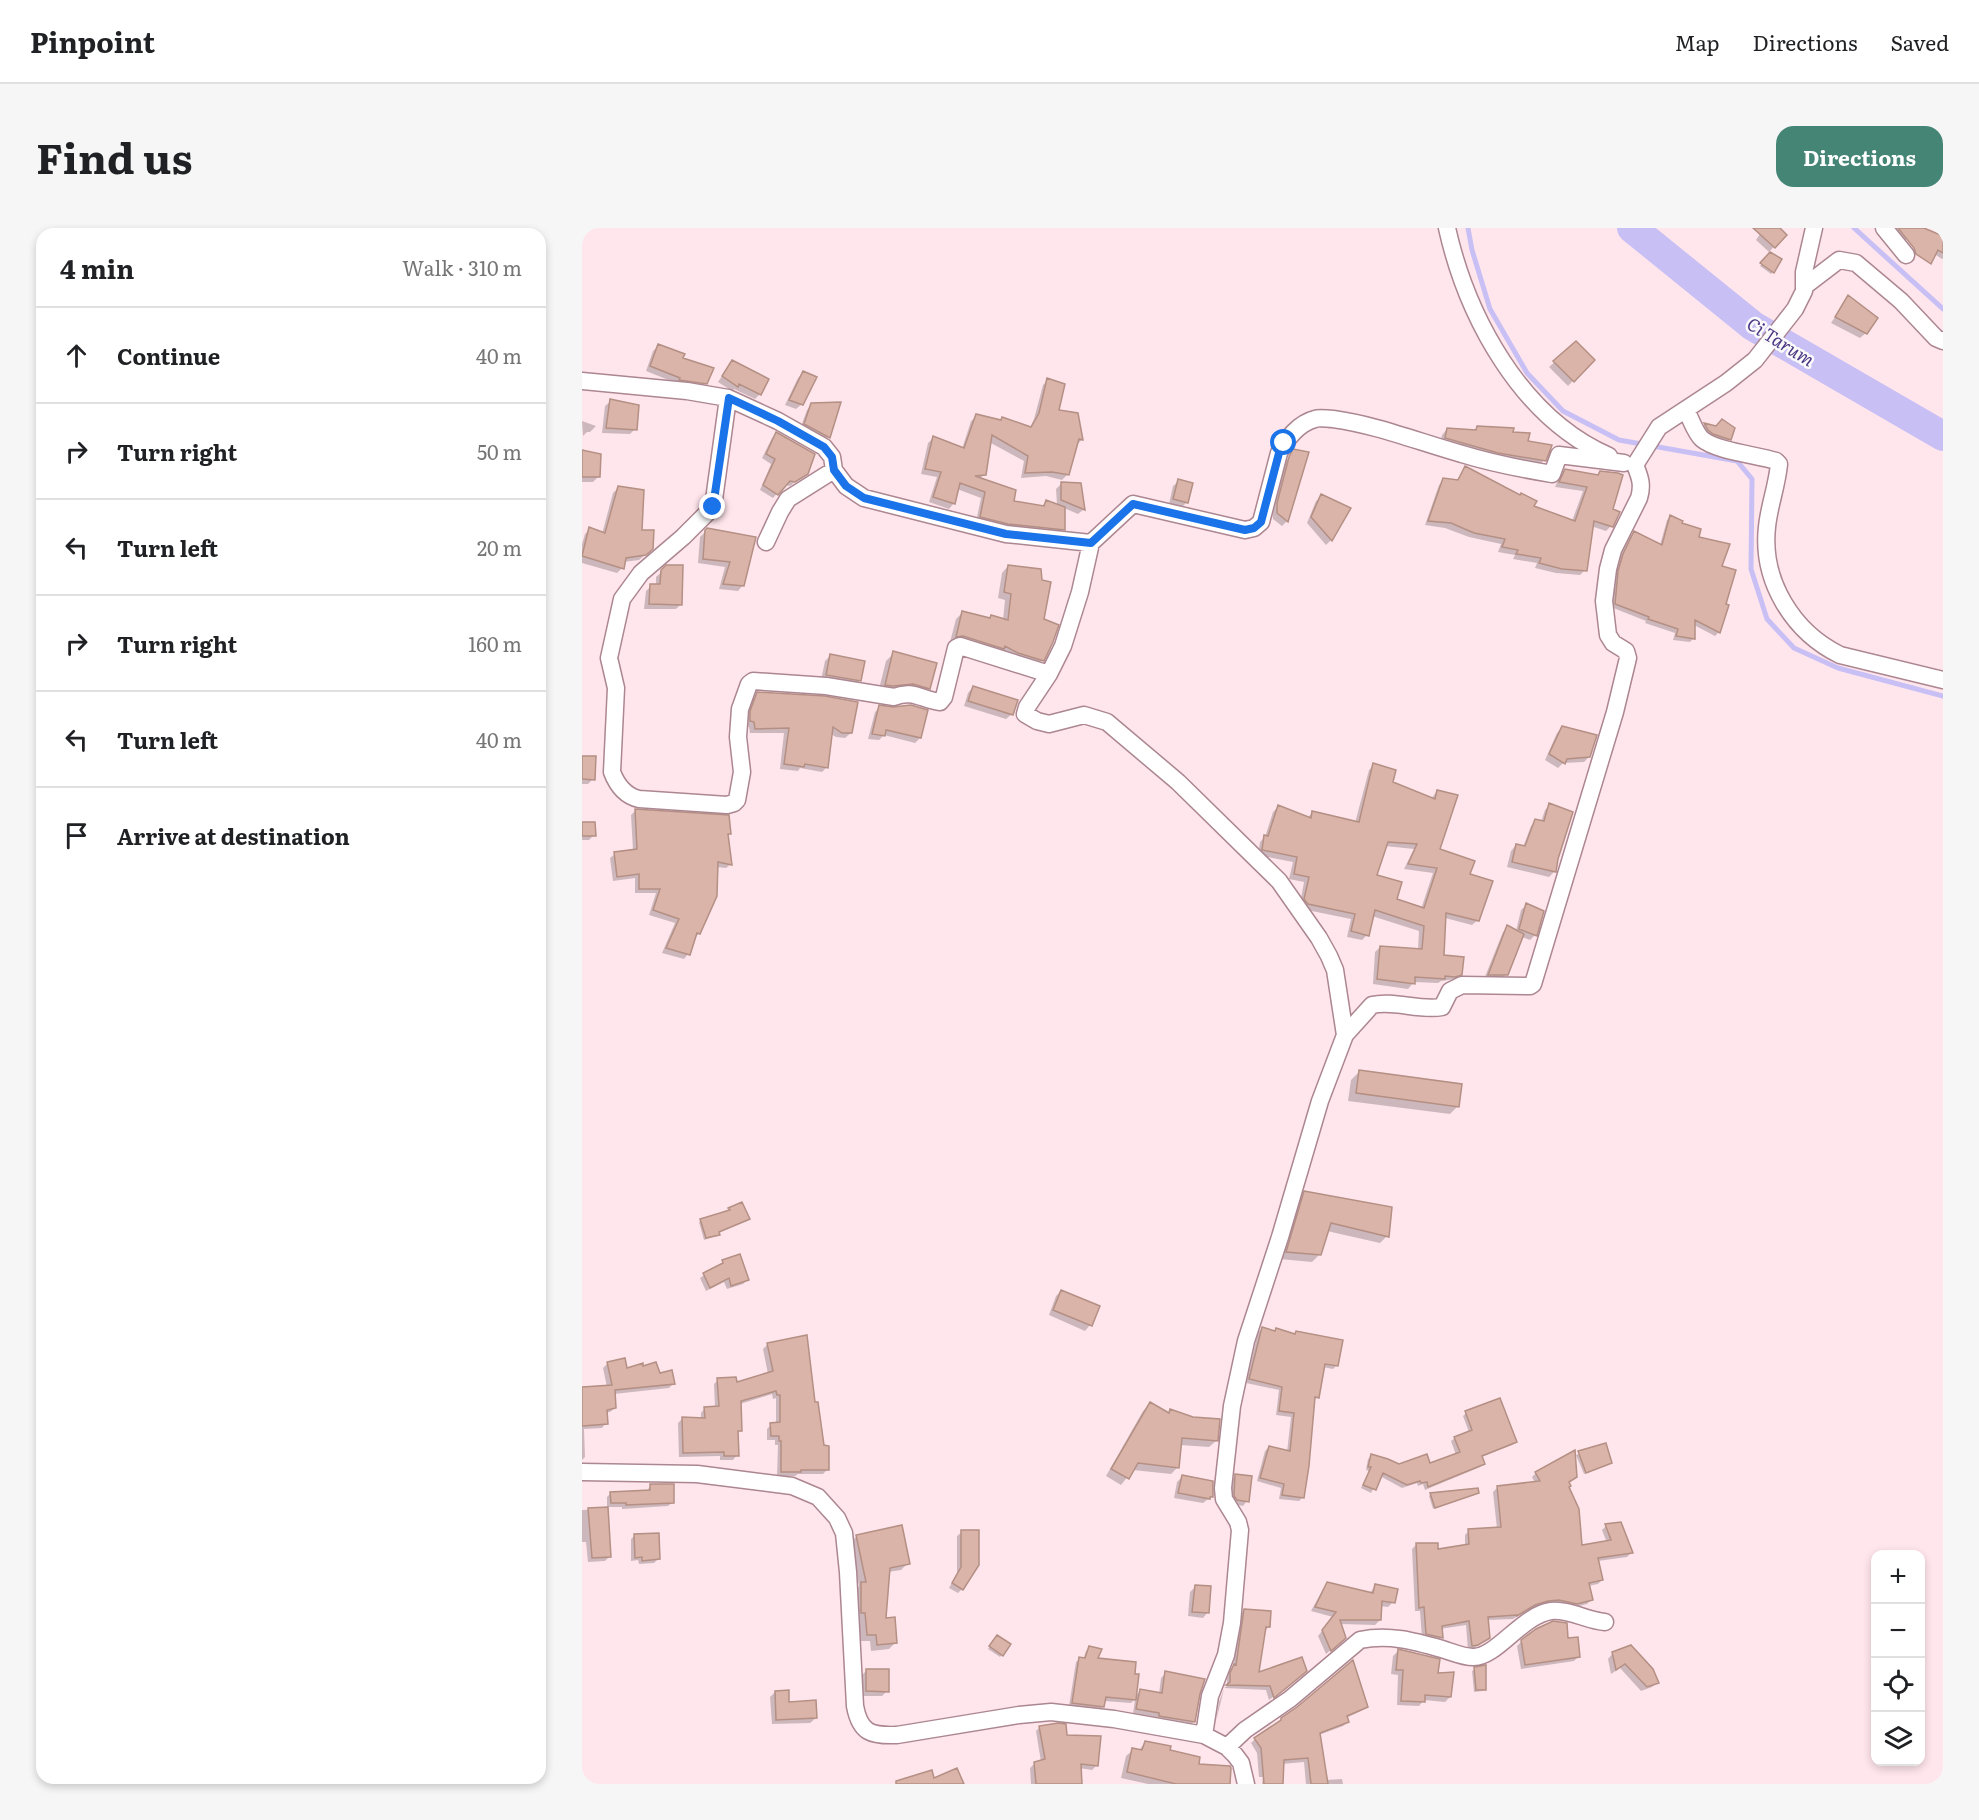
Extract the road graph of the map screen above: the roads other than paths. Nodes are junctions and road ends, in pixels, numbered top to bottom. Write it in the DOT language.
graph roads {
  1 [pos="1447,228"];
  2 [pos="1814,228"];
  3 [pos="1884,228"];
  4 [pos="1906,255"];
  5 [pos="1805,286"];
  6 [pos="1943,341"];
  7 [pos="582,381"];
  8 [pos="729,398"];
  9 [pos="1686,410"];
  10 [pos="1633,462"];
  11 [pos="834,470"];
  12 [pos="766,542"];
  13 [pos="1091,543"];
  14 [pos="1049,674"];
  15 [pos="1943,681"];
  16 [pos="1345,1035"];
  17 [pos="582,1472"];
  18 [pos="1605,1622"];
  19 [pos="1204,1735"];
  20 [pos="1227,1747"];
  21 [pos="1246,1784"];
  1 -- 10 [label="street"];
  2 -- 5 [label="street"];
  3 -- 4 [label="street"];
  5 -- 6 [label="street"];
  5 -- 9 [label="street"];
  7 -- 8 [label="street"];
  8 -- 11 [label="street"];
  8 -- 14 [label="street"];
  9 -- 10 [label="street"];
  9 -- 15 [label="street"];
  10 -- 13 [label="street"];
  10 -- 16 [label="street"];
  11 -- 12 [label="street"];
  11 -- 13 [label="street"];
  13 -- 14 [label="street"];
  14 -- 16 [label="street"];
  16 -- 19 [label="street"];
  17 -- 19 [label="street"];
  18 -- 20 [label="street"];
  19 -- 20 [label="street"];
  20 -- 21 [label="street"];
}
